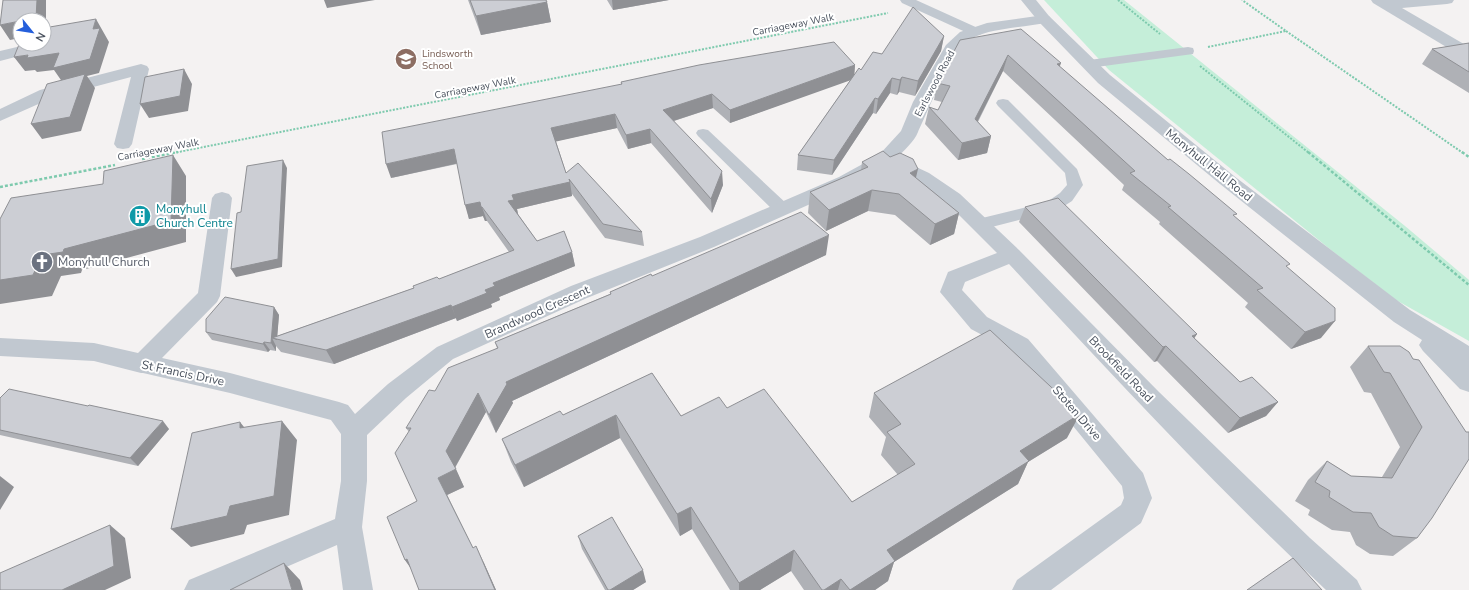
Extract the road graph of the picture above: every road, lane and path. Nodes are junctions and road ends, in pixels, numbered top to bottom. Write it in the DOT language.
graph roads {
  1 [pos="906,0"];
  2 [pos="1028,0"];
  3 [pos="1118,0"];
  4 [pos="1242,0"];
  5 [pos="1447,0"];
  6 [pos="1383,3"];
  7 [pos="920,7"];
  8 [pos="1044,19"];
  9 [pos="1286,31"];
  10 [pos="976,32"];
  11 [pos="17,52"];
  12 [pos="1186,52"];
  13 [pos="1469,54"];
  14 [pos="0,56"];
  15 [pos="1089,64"];
  16 [pos="1003,103"];
  17 [pos="0,116"];
  18 [pos="704,132"];
  19 [pos="123,144"];
  20 [pos="1469,157"];
  21 [pos="886,159"];
  22 [pos="140,160"];
  23 [pos="117,164"];
  24 [pos="0,187"];
  25 [pos="222,198"];
  26 [pos="782,209"];
  27 [pos="980,224"];
  28 [pos="1012,255"];
  29 [pos="1469,285"];
  30 [pos="1402,316"];
  31 [pos="0,347"];
  32 [pos="1469,358"];
  33 [pos="142,364"];
  34 [pos="1469,382"];
  35 [pos="354,431"];
  36 [pos="348,527"];
  37 [pos="199,590"];
  38 [pos="358,590"];
  39 [pos="1027,590"];
  40 [pos="1347,590"];
  1 -- 7 [label="lane"];
  2 -- 8 [label="street, Monyhull Hall Road"];
  3 -- 12 [label="path"];
  4 -- 9 [label="path"];
  5 -- 6 [label="street"];
  6 -- 13 [label="street"];
  7 -- 10 [label="lane"];
  7 -- 22 [label="path, Carriageway Walk"];
  8 -- 10 [label="street, Earlswood Road"];
  8 -- 15 [label="street, Monyhull Hall Road"];
  9 -- 12 [label="path"];
  9 -- 20 [label="path"];
  10 -- 21 [label="street, Earlswood Road"];
  11 -- 14 [label="street"];
  12 -- 15 [label="lane"];
  12 -- 29 [label="path"];
  15 -- 30 [label="street, Monyhull Hall Road"];
  16 -- 27 [label="lane"];
  17 -- 19 [label="street"];
  18 -- 26 [label="lane"];
  21 -- 26 [label="street, Brandwood Crescent"];
  21 -- 27 [label="street, Brookfield Road"];
  23 -- 24 [label="path, Carriageway Walk"];
  25 -- 33 [label="street"];
  26 -- 35 [label="street, Brandwood Crescent"];
  27 -- 28 [label="street, Brookfield Road"];
  28 -- 39 [label="street, Stoten Drive"];
  28 -- 40 [label="street, Brookfield Road"];
  30 -- 32 [label="street, Monyhull Hall Road"];
  30 -- 34 [label="street, Monyhull Hall Road"];
  31 -- 33 [label="street, St Francis Drive"];
  33 -- 35 [label="street, St Francis Drive"];
  35 -- 36 [label="street"];
  36 -- 37 [label="street"];
  36 -- 38 [label="street"];
}
